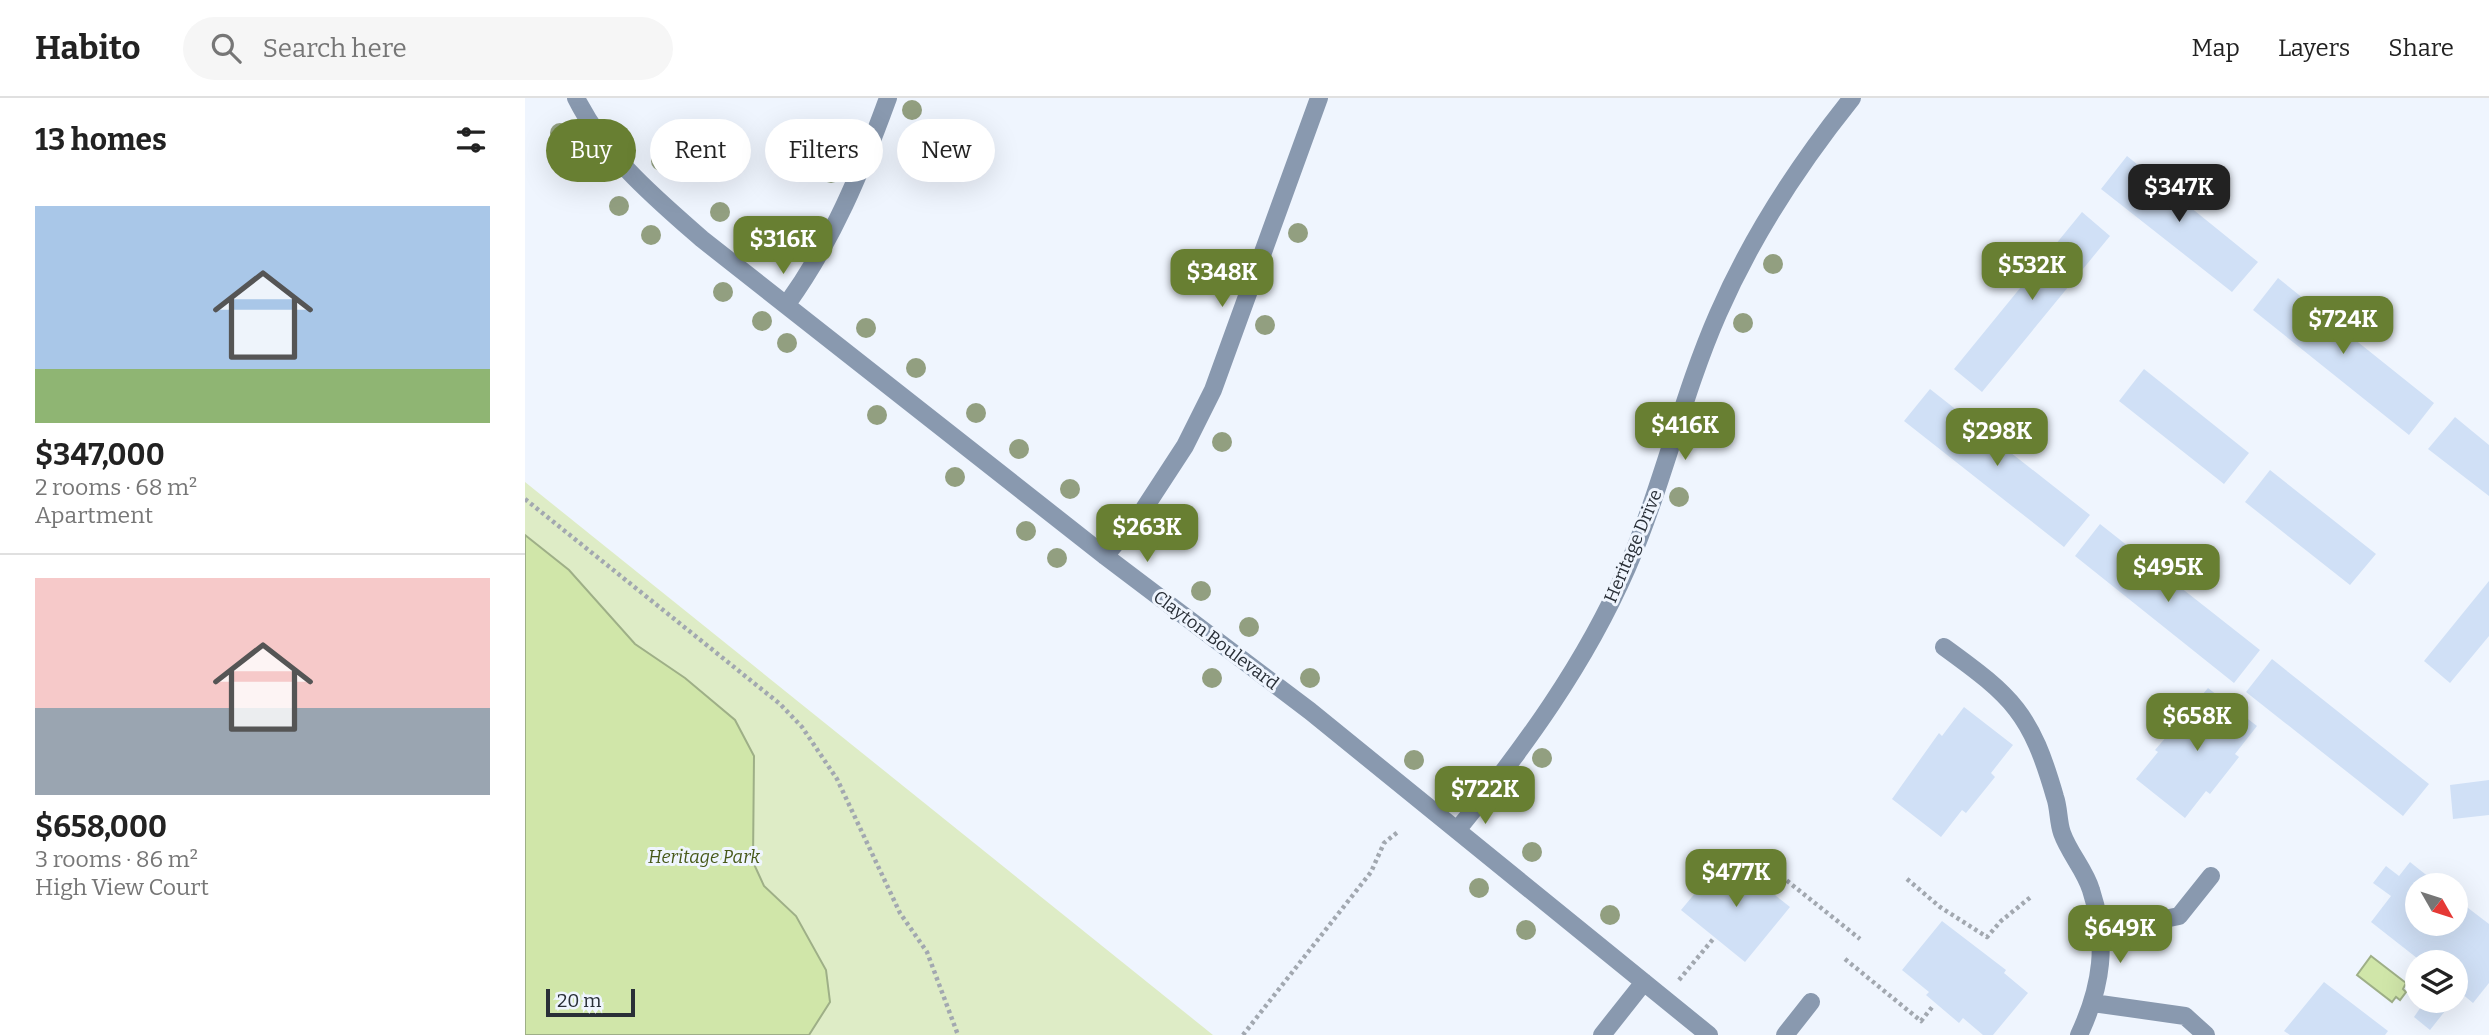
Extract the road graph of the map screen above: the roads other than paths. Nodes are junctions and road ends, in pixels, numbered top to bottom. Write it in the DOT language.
graph roads {
  1 [pos="576,98"];
  2 [pos="888,98"];
  3 [pos="1319,98"];
  4 [pos="1852,98"];
  5 [pos="787,304"];
  6 [pos="1105,556"];
  7 [pos="1944,647"];
  8 [pos="1458,829"];
  9 [pos="2211,876"];
  10 [pos="2102,941"];
  11 [pos="1644,982"];
  12 [pos="1811,1002"];
  13 [pos="2093,1003"];
  14 [pos="1602,1035"];
  15 [pos="1709,1035"];
  16 [pos="1785,1035"];
  17 [pos="2079,1035"];
  18 [pos="2206,1035"];
  1 -- 5 [label="street, Clayton Boulevard"];
  2 -- 5 [label="street"];
  3 -- 6 [label="street"];
  4 -- 8 [label="street, Heritage Drive"];
  5 -- 6 [label="street, Clayton Boulevard"];
  6 -- 8 [label="street, Clayton Boulevard"];
  7 -- 10 [label="street"];
  8 -- 11 [label="street, Clayton Boulevard"];
  9 -- 10 [label="street"];
  10 -- 13 [label="street"];
  11 -- 14 [label="street"];
  11 -- 15 [label="street, Clayton Boulevard"];
  12 -- 16 [label="street"];
  13 -- 17 [label="street"];
  13 -- 18 [label="street"];
}
